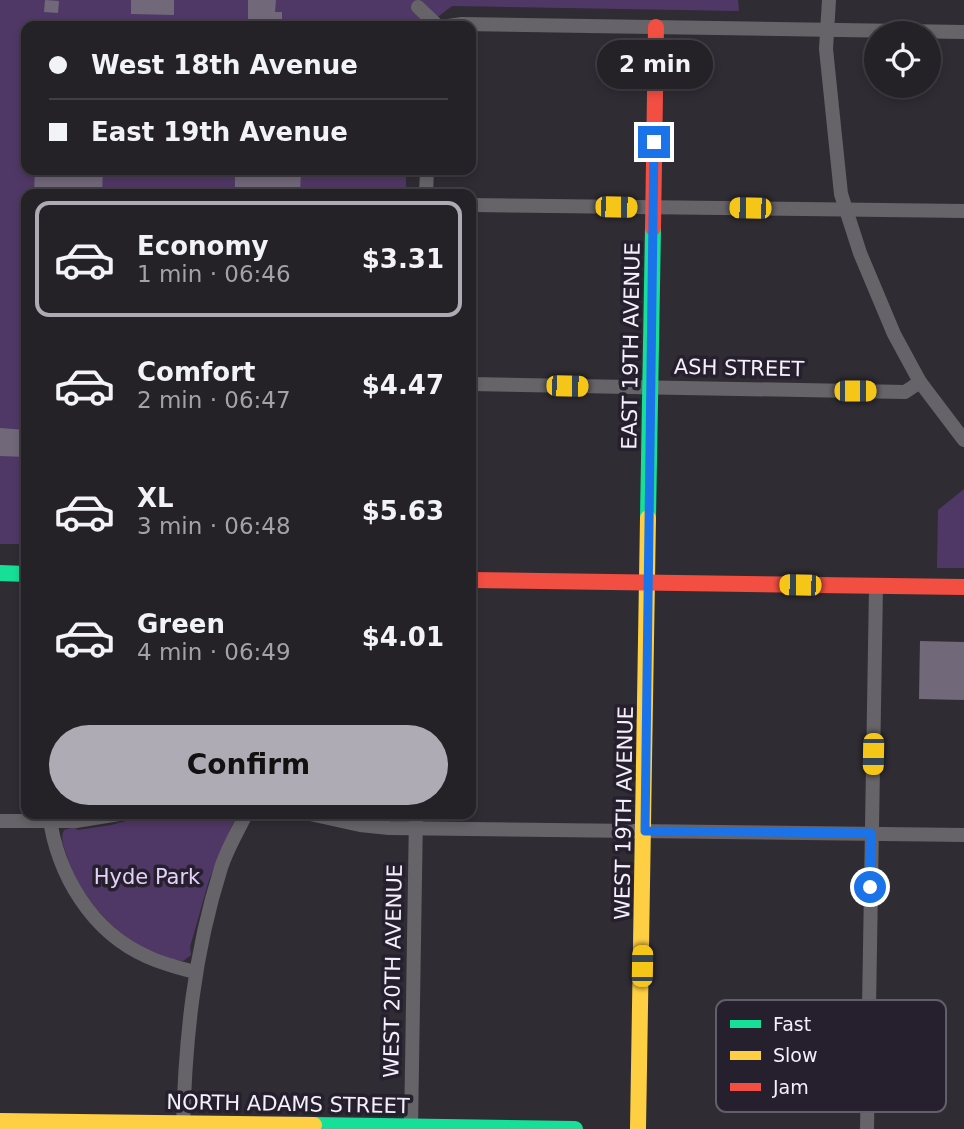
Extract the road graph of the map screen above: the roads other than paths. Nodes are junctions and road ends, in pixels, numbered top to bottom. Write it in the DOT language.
graph roads {
  1 [pos="830,0"];
  2 [pos="418,7"];
  3 [pos="433,21"];
  4 [pos="476,25"];
  5 [pos="656,27"];
  6 [pos="828,29"];
  7 [pos="964,32"];
  8 [pos="476,205"];
  9 [pos="653,207"];
  10 [pos="846,209"];
  11 [pos="964,211"];
  12 [pos="920,382"];
  13 [pos="476,384"];
  14 [pos="651,387"];
  15 [pos="964,440"];
  16 [pos="0,573"];
  17 [pos="21,574"];
  18 [pos="476,580"];
  19 [pos="648,582"];
  20 [pos="876,586"];
  21 [pos="964,587"];
  22 [pos="33,819"];
  23 [pos="50,819"];
  24 [pos="59,819"];
  25 [pos="88,819"];
  26 [pos="244,819"];
  27 [pos="333,819"];
  28 [pos="0,821"];
  29 [pos="416,821"];
  30 [pos="645,831"];
  31 [pos="871,833"];
  32 [pos="964,835"];
  33 [pos="195,972"];
  34 [pos="869,1000"];
  35 [pos="0,1121"];
  36 [pos="183,1126"];
  37 [pos="411,1128"];
  38 [pos="575,1129"];
  39 [pos="638,1129"];
  1 -- 6 [label="street"];
  2 -- 3 [label="street"];
  4 -- 5 [label="street"];
  5 -- 6 [label="street"];
  5 -- 9 [label="street, EAST 19TH AVENUE"];
  6 -- 7 [label="street"];
  6 -- 10 [label="street"];
  8 -- 9 [label="street"];
  9 -- 10 [label="street"];
  9 -- 14 [label="street, EAST 19TH AVENUE"];
  10 -- 11 [label="street"];
  10 -- 12 [label="street"];
  12 -- 14 [label="street, ASH STREET"];
  12 -- 15 [label="street"];
  13 -- 14 [label="street, ASH STREET"];
  14 -- 19 [label="street, EAST 19TH AVENUE"];
  16 -- 17 [label="street"];
  18 -- 19 [label="street"];
  19 -- 20 [label="street"];
  19 -- 30 [label="street, WEST 19TH AVENUE"];
  20 -- 21 [label="street"];
  20 -- 31 [label="street"];
  22 -- 28 [label="street"];
  23 -- 33 [label="street"];
  24 -- 25 [label="street"];
  26 -- 33 [label="street"];
  27 -- 29 [label="street"];
  29 -- 30 [label="street"];
  29 -- 37 [label="street, WEST 20TH AVENUE"];
  30 -- 31 [label="street"];
  30 -- 39 [label="street, WEST 19TH AVENUE"];
  31 -- 32 [label="street"];
  31 -- 34 [label="street"];
  33 -- 36 [label="street"];
  35 -- 36 [label="street, NORTH ADAMS STREET"];
  36 -- 37 [label="street, NORTH ADAMS STREET"];
  37 -- 38 [label="street, NORTH ADAMS STREET"];
}
